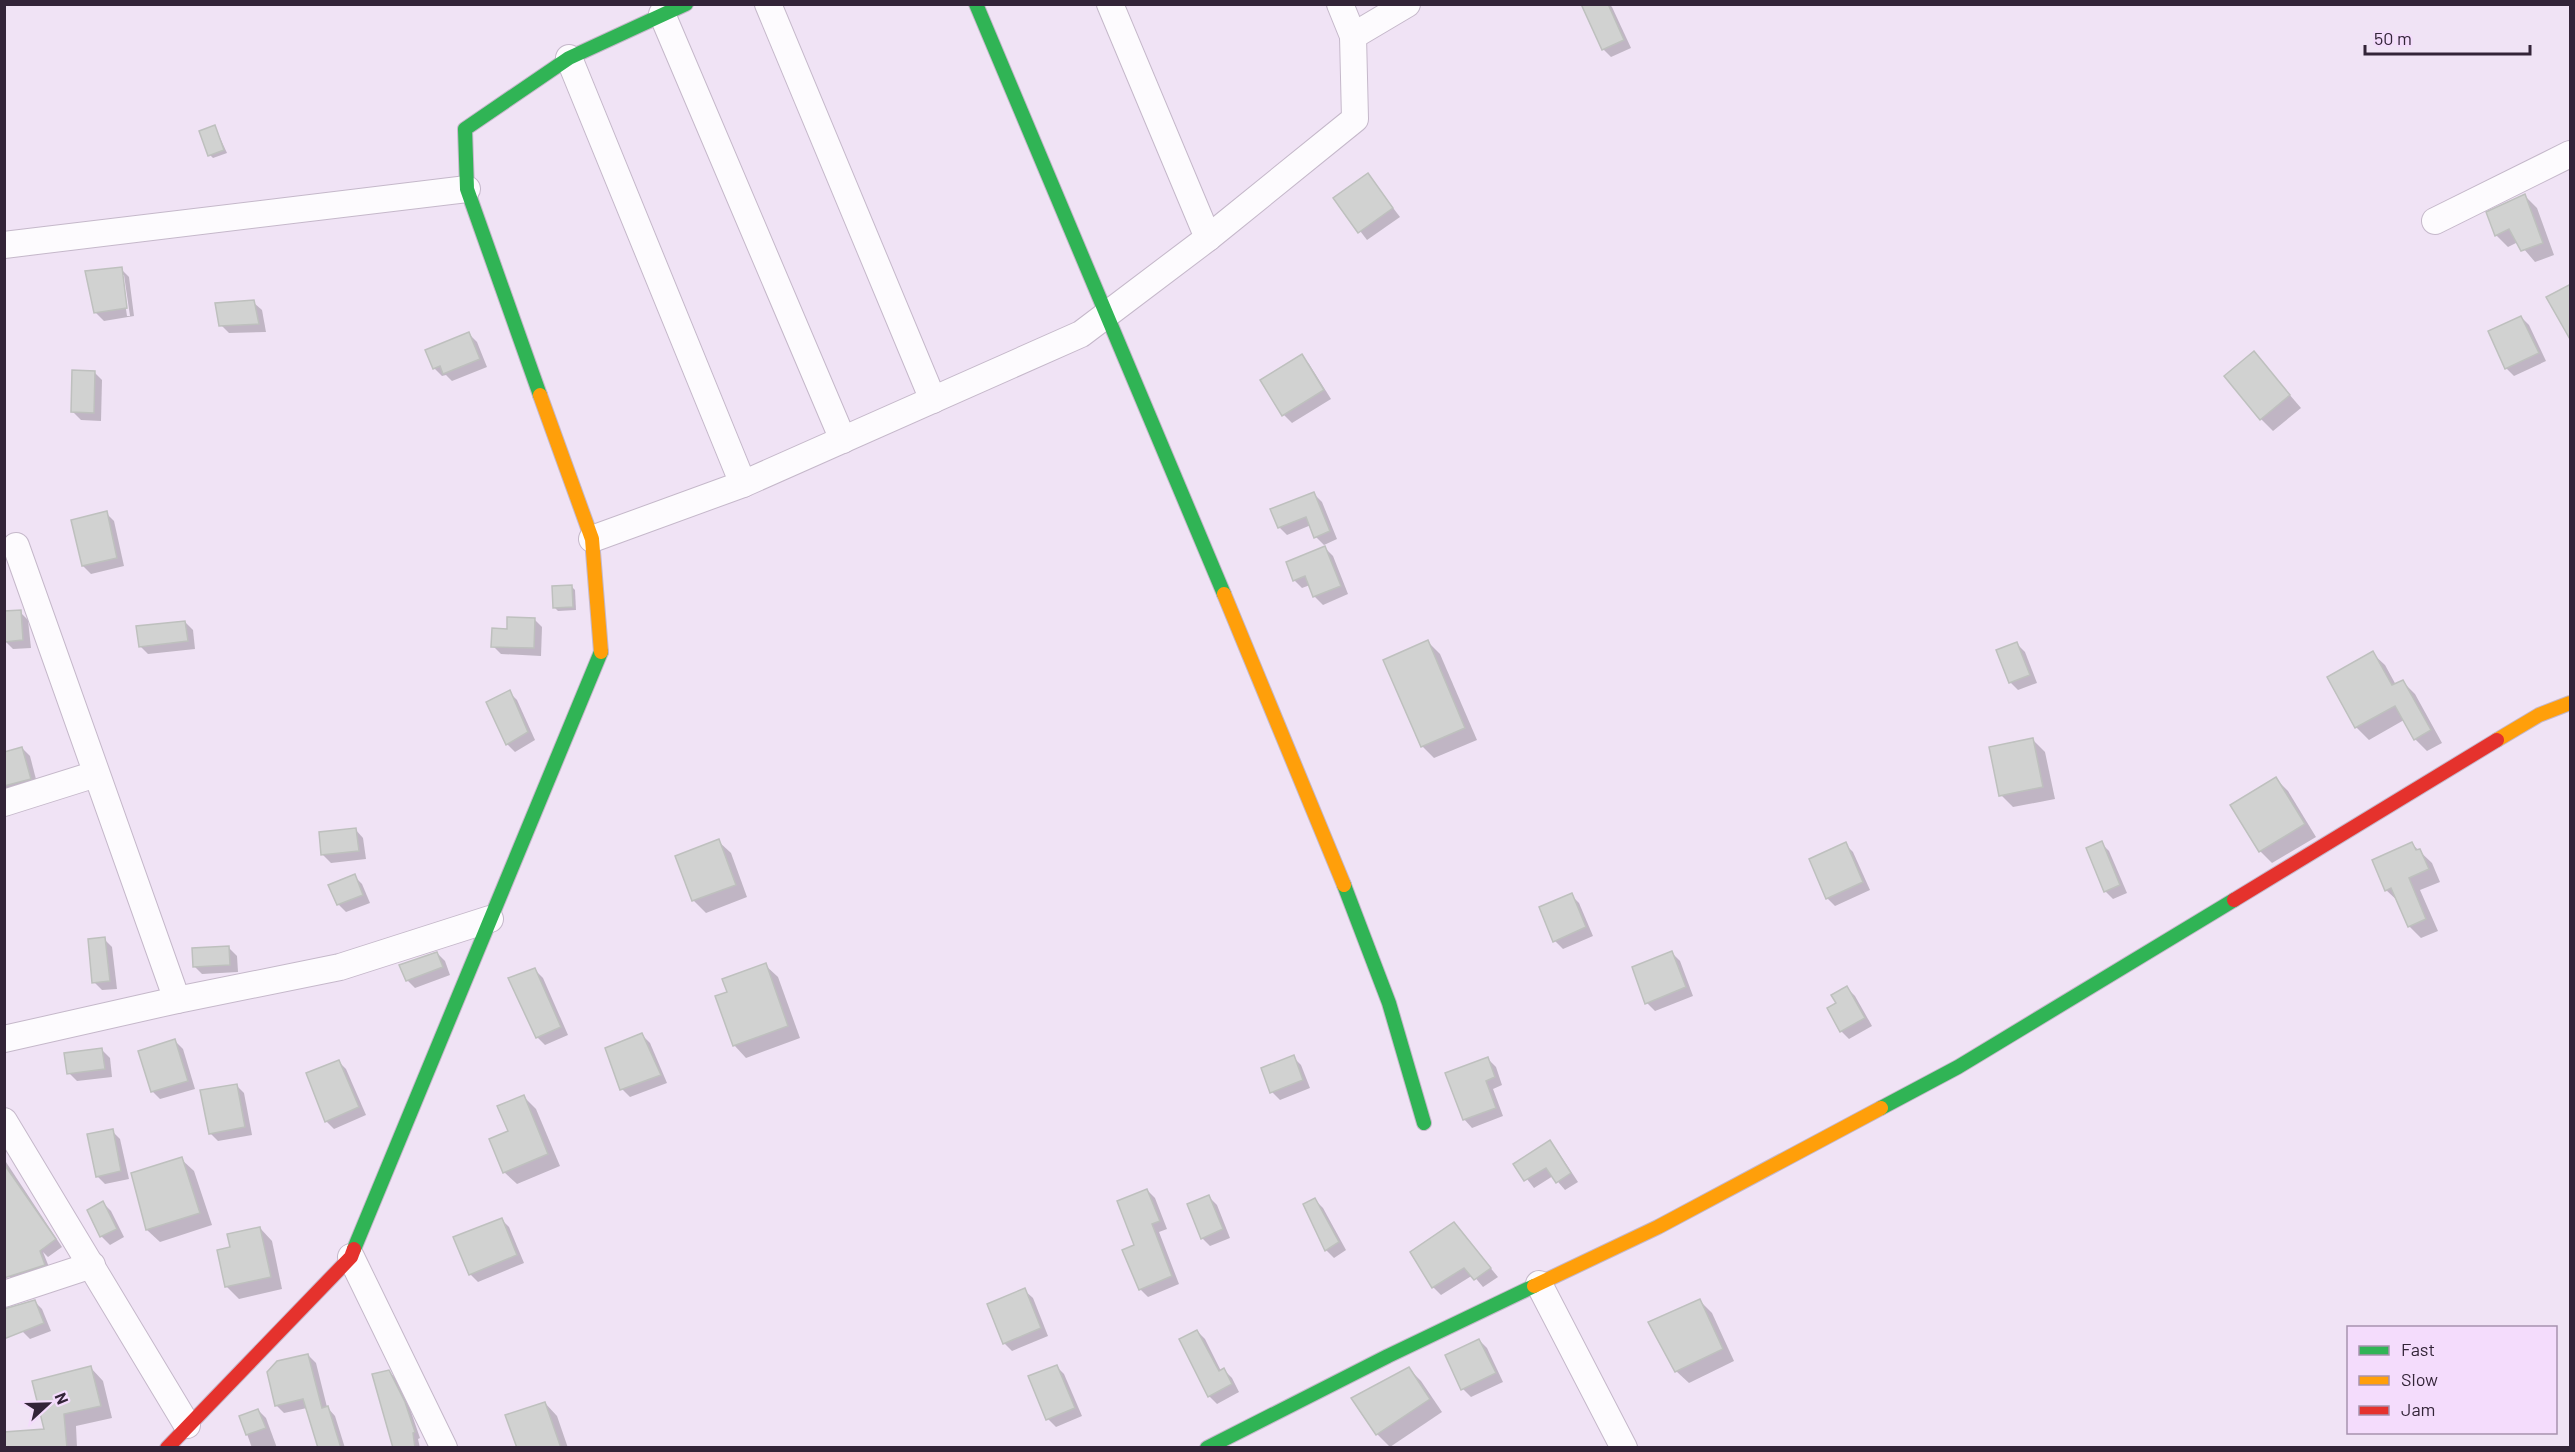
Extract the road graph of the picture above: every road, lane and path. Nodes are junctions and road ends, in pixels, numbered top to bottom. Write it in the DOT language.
graph roads {
  1 [pos="686,4"];
  2 [pos="768,4"];
  3 [pos="976,4"];
  4 [pos="1110,4"];
  5 [pos="1340,4"];
  6 [pos="1407,4"];
  7 [pos="662,14"];
  8 [pos="1353,36"];
  9 [pos="569,58"];
  10 [pos="2571,154"];
  11 [pos="467,189"];
  12 [pos="2435,221"];
  13 [pos="1208,238"];
  14 [pos="4,245"];
  15 [pos="1108,314"];
  16 [pos="933,400"];
  17 [pos="843,440"];
  18 [pos="743,484"];
  19 [pos="592,538"];
  20 [pos="16,546"];
  21 [pos="2571,703"];
  22 [pos="96,774"];
  23 [pos="4,803"];
  24 [pos="490,919"];
  25 [pos="177,1000"];
  26 [pos="4,1039"];
  27 [pos="4,1120"];
  28 [pos="1424,1123"];
  29 [pos="351,1257"];
  30 [pos="92,1264"];
  31 [pos="1539,1284"];
  32 [pos="4,1294"];
  33 [pos="187,1425"];
  34 [pos="168,1448"];
  35 [pos="444,1448"];
  36 [pos="1207,1448"];
  37 [pos="1624,1448"];
  1 -- 7 [label="street"];
  2 -- 16 [label="street"];
  3 -- 15 [label="street"];
  4 -- 13 [label="street"];
  5 -- 8 [label="street"];
  6 -- 8 [label="street"];
  7 -- 9 [label="street"];
  7 -- 17 [label="street"];
  8 -- 13 [label="street"];
  9 -- 11 [label="street"];
  9 -- 18 [label="street"];
  10 -- 12 [label="street"];
  11 -- 14 [label="street"];
  11 -- 19 [label="street"];
  13 -- 15 [label="street"];
  15 -- 16 [label="street"];
  15 -- 28 [label="street"];
  16 -- 17 [label="street"];
  17 -- 18 [label="street"];
  18 -- 19 [label="street"];
  19 -- 24 [label="street"];
  20 -- 22 [label="street"];
  21 -- 31 [label="street"];
  22 -- 23 [label="street"];
  22 -- 25 [label="street"];
  24 -- 25 [label="street"];
  24 -- 29 [label="street"];
  25 -- 26 [label="street"];
  27 -- 30 [label="street"];
  29 -- 33 [label="street"];
  29 -- 35 [label="street"];
  30 -- 32 [label="street"];
  30 -- 33 [label="street"];
  31 -- 36 [label="street"];
  31 -- 37 [label="street"];
  33 -- 34 [label="street"];
}
